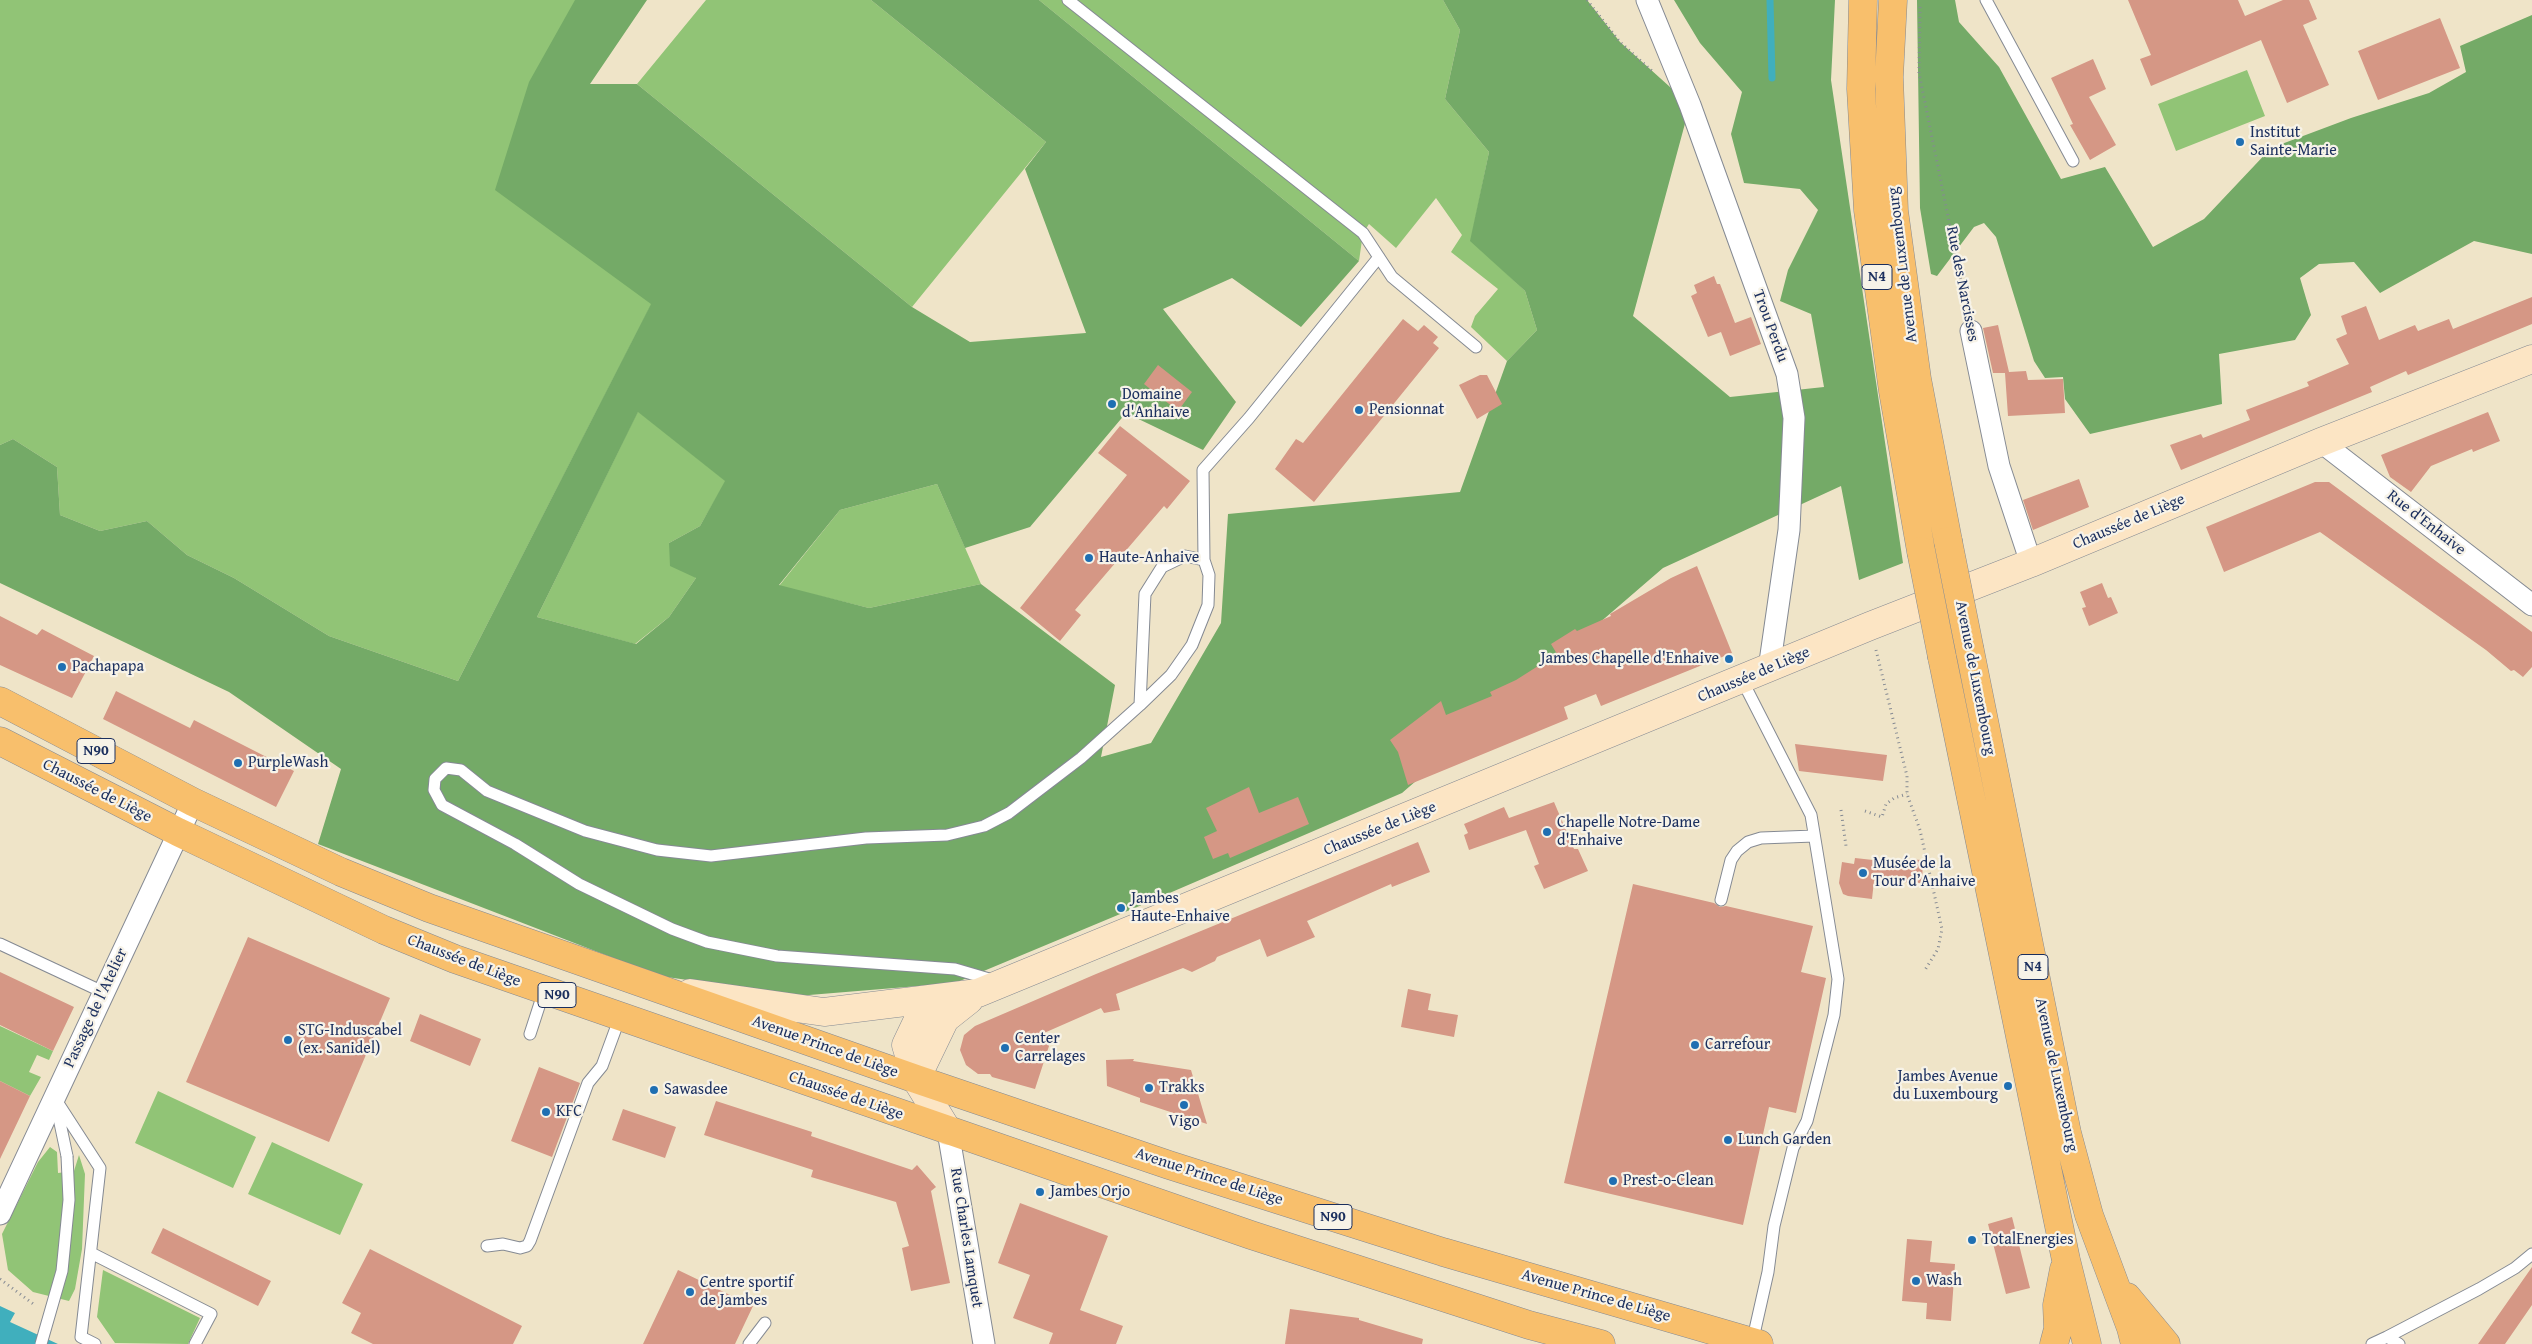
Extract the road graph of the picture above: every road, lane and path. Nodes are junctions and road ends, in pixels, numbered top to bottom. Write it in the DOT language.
graph roads {
  1 [pos="1068,0"];
  2 [pos="1587,0"];
  3 [pos="1647,0"];
  4 [pos="1863,0"];
  5 [pos="1893,0"];
  6 [pos="1920,0"];
  7 [pos="1986,0"];
  8 [pos="1655,74"];
  9 [pos="2073,161"];
  10 [pos="1379,257"];
  11 [pos="1971,331"];
  12 [pos="1476,347"];
  13 [pos="2532,360"];
  14 [pos="2321,442"];
  15 [pos="1204,560"];
  16 [pos="2031,563"];
  17 [pos="2532,605"];
  18 [pos="1870,626"];
  19 [pos="1769,669"];
  20 [pos="1742,680"];
  21 [pos="0,701"];
  22 [pos="1140,705"];
  23 [pos="0,741"];
  24 [pos="1907,794"];
  25 [pos="193,802"];
  26 [pos="1841,810"];
  27 [pos="1865,812"];
  28 [pos="178,832"];
  29 [pos="1814,836"];
  30 [pos="1846,846"];
  31 [pos="1721,900"];
  32 [pos="0,944"];
  33 [pos="1925,970"];
  34 [pos="1004,983"];
  35 [pos="544,990"];
  36 [pos="664,990"];
  37 [pos="104,992"];
  38 [pos="978,994"];
  39 [pos="941,998"];
  40 [pos="620,1017"];
  41 [pos="530,1034"];
  42 [pos="916,1079"];
  43 [pos="54,1098"];
  44 [pos="948,1132"];
  45 [pos="0,1214"];
  46 [pos="486,1246"];
  47 [pos="91,1253"];
  48 [pos="2532,1254"];
  49 [pos="2066,1260"];
  50 [pos="2113,1278"];
  51 [pos="765,1323"];
  52 [pos="2387,1337"];
  53 [pos="1755,1343"];
  54 [pos="40,1344"];
  55 [pos="95,1344"];
  56 [pos="195,1344"];
  57 [pos="749,1344"];
  58 [pos="984,1344"];
  59 [pos="1601,1344"];
  60 [pos="2054,1344"];
  61 [pos="2087,1344"];
  62 [pos="2135,1344"];
  63 [pos="2166,1344"];
  64 [pos="2372,1344"];
  65 [pos="2399,1344"];
  1 -- 10 [label="lane"];
  2 -- 8 [label="path"];
  3 -- 19 [label="street, Trou Perdu"];
  4 -- 49 [label="main road, Avenue de Luxembourg / N4, bridge"];
  5 -- 50 [label="main road, Avenue de Luxembourg / N4, bridge"];
  6 -- 11 [label="path, Rue des Narcisses"];
  7 -- 9 [label="lane"];
  10 -- 12 [label="lane"];
  10 -- 15 [label="lane"];
  11 -- 16 [label="street, Rue des Narcisses"];
  13 -- 14 [label="street, Chaussée de Liège"];
  14 -- 16 [label="street, Chaussée de Liège"];
  14 -- 17 [label="street, Rue d'Enhaive"];
  15 -- 22 [label="lane"];
  15 -- 22 [label="lane"];
  16 -- 18 [label="street, Chaussée de Liège"];
  18 -- 19 [label="street, Chaussée de Liège"];
  18 -- 24 [label="path"];
  19 -- 20 [label="street, Chaussée de Liège"];
  20 -- 29 [label="lane"];
  20 -- 34 [label="street, Chaussée de Liège"];
  21 -- 25 [label="main road, Chaussée de Liège / N90"];
  22 -- 34 [label="lane"];
  23 -- 28 [label="main road, Chaussée de Liège / N90"];
  24 -- 27 [label="path"];
  24 -- 33 [label="path"];
  25 -- 28 [label="street, Passage de l'Atelier"];
  25 -- 36 [label="main road, Chaussée de Liège / N90"];
  26 -- 30 [label="path"];
  28 -- 35 [label="main road, Chaussée de Liège / N90"];
  28 -- 37 [label="street, Passage de l'Atelier"];
  29 -- 31 [label="lane"];
  29 -- 53 [label="lane"];
  32 -- 37 [label="lane"];
  34 -- 38 [label="street, Chaussée de Liège"];
  35 -- 40 [label="main road, Chaussée de Liège / N90"];
  35 -- 41 [label="lane"];
  36 -- 39 [label="street, Chaussée de Liège"];
  36 -- 42 [label="main road, Avenue Prince de Liège / N90"];
  37 -- 43 [label="street, Passage de l'Atelier"];
  38 -- 39 [label="street, Chaussée de Liège"];
  38 -- 42 [label="street, Chaussée de Liège"];
  39 -- 42 [label="street, Chaussée de Liège"];
  40 -- 44 [label="main road, Chaussée de Liège / N90"];
  40 -- 46 [label="lane"];
  42 -- 44 [label="street, Chaussée de Liège"];
  42 -- 53 [label="main road, Avenue Prince de Liège / N90"];
  43 -- 45 [label="street, Passage de l'Atelier"];
  43 -- 47 [label="lane"];
  43 -- 54 [label="lane, bridge"];
  44 -- 58 [label="street, Rue Charles Lamquet"];
  44 -- 59 [label="main road, N90"];
  47 -- 55 [label="lane"];
  47 -- 56 [label="lane"];
  48 -- 52 [label="lane"];
  49 -- 60 [label="main road"];
  49 -- 61 [label="main road, Avenue de Luxembourg / N4"];
  50 -- 62 [label="main road, Avenue de Luxembourg"];
  50 -- 63 [label="main road, N4"];
  51 -- 57 [label="lane"];
  52 -- 64 [label="lane"];
  52 -- 65 [label="lane"];
}
